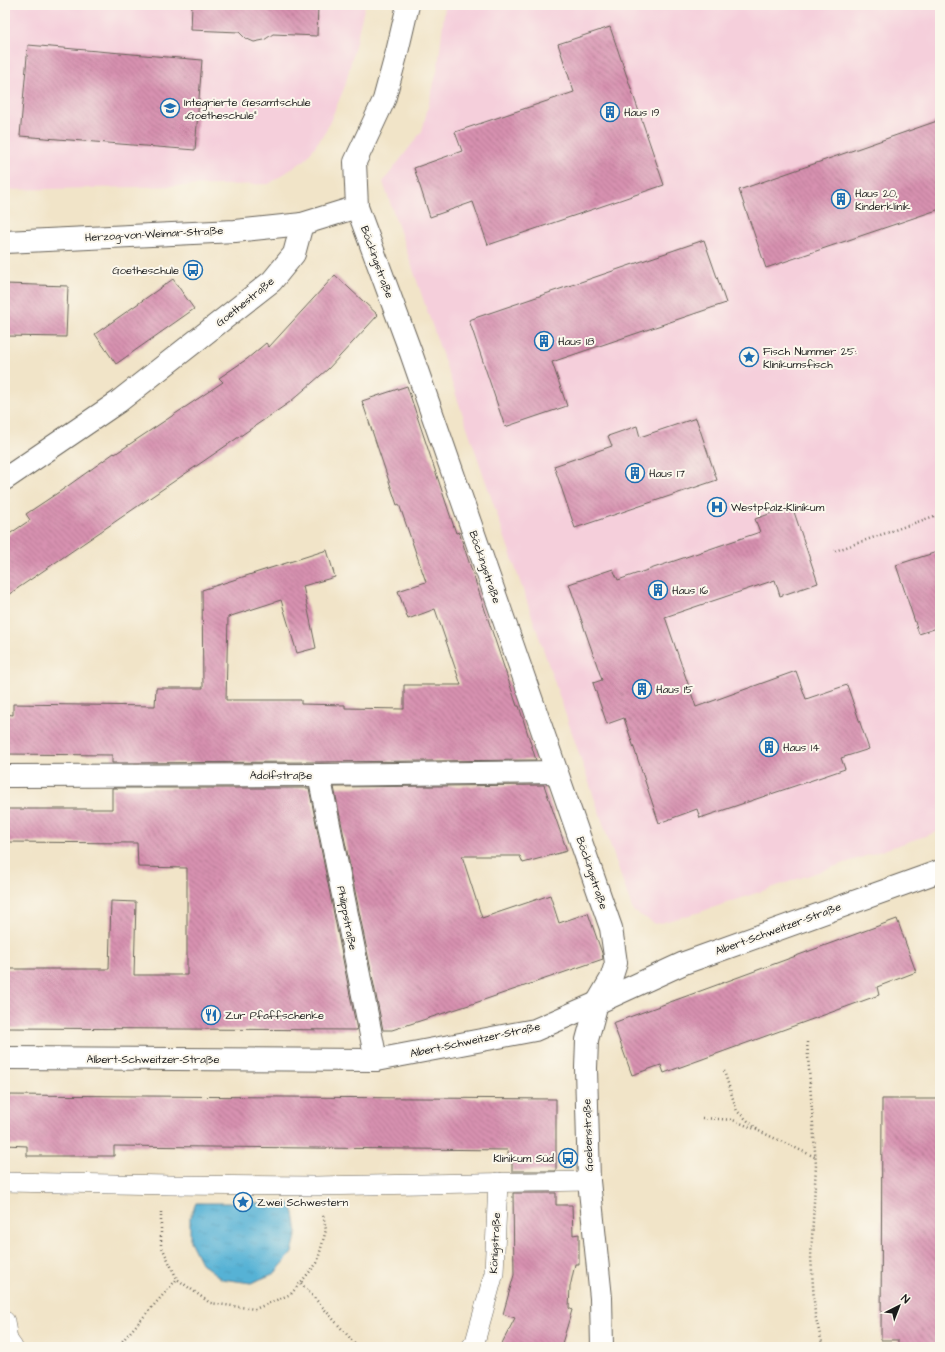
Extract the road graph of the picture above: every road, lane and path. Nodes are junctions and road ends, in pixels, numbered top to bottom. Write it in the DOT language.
graph roads {
  1 [pos="408,5"];
  2 [pos="357,208"];
  3 [pos="302,224"];
  4 [pos="5,242"];
  5 [pos="5,479"];
  6 [pos="940,514"];
  7 [pos="835,551"];
  8 [pos="556,772"];
  9 [pos="319,775"];
  10 [pos="5,776"];
  11 [pos="939,874"];
  12 [pos="611,928"];
  13 [pos="597,1003"];
  14 [pos="807,1042"];
  15 [pos="5,1058"];
  16 [pos="376,1060"];
  17 [pos="724,1071"];
  18 [pos="702,1118"];
  19 [pos="759,1131"];
  20 [pos="816,1165"];
  21 [pos="589,1181"];
  22 [pos="5,1182"];
  23 [pos="498,1182"];
  24 [pos="170,1185"];
  25 [pos="314,1186"];
  26 [pos="177,1278"];
  27 [pos="301,1284"];
  28 [pos="5,1320"];
  29 [pos="12,1347"];
  30 [pos="117,1347"];
  31 [pos="358,1347"];
  32 [pos="471,1347"];
  33 [pos="602,1347"];
  34 [pos="823,1347"];
  1 -- 2 [label="street"];
  2 -- 3 [label="street"];
  2 -- 8 [label="street, Böckingstraße"];
  3 -- 4 [label="street, Herzog-von-Weimar-Straße"];
  3 -- 5 [label="street, Goethestraße"];
  6 -- 7 [label="path"];
  8 -- 9 [label="street, Adolfstraße"];
  8 -- 12 [label="street, Böckingstraße"];
  9 -- 10 [label="street, Adolfstraße"];
  9 -- 16 [label="street, Philippstraße"];
  11 -- 13 [label="street, Albert-Schweitzer-Straße"];
  12 -- 13 [label="street, Goebenstraße"];
  13 -- 16 [label="street, Albert-Schweitzer-Straße"];
  13 -- 21 [label="street, Goebenstraße"];
  14 -- 20 [label="path"];
  15 -- 16 [label="street, Albert-Schweitzer-Straße"];
  17 -- 19 [label="path"];
  18 -- 19 [label="path"];
  19 -- 20 [label="path"];
  20 -- 34 [label="path"];
  21 -- 23 [label="lane"];
  21 -- 33 [label="street, Goebenstraße"];
  22 -- 24 [label="lane"];
  23 -- 25 [label="lane"];
  23 -- 32 [label="lane, Königstraße"];
  24 -- 25 [label="lane"];
  24 -- 26 [label="path"];
  25 -- 27 [label="path"];
  26 -- 27 [label="path"];
  26 -- 30 [label="path"];
  27 -- 31 [label="path"];
  28 -- 29 [label="lane"];
}
